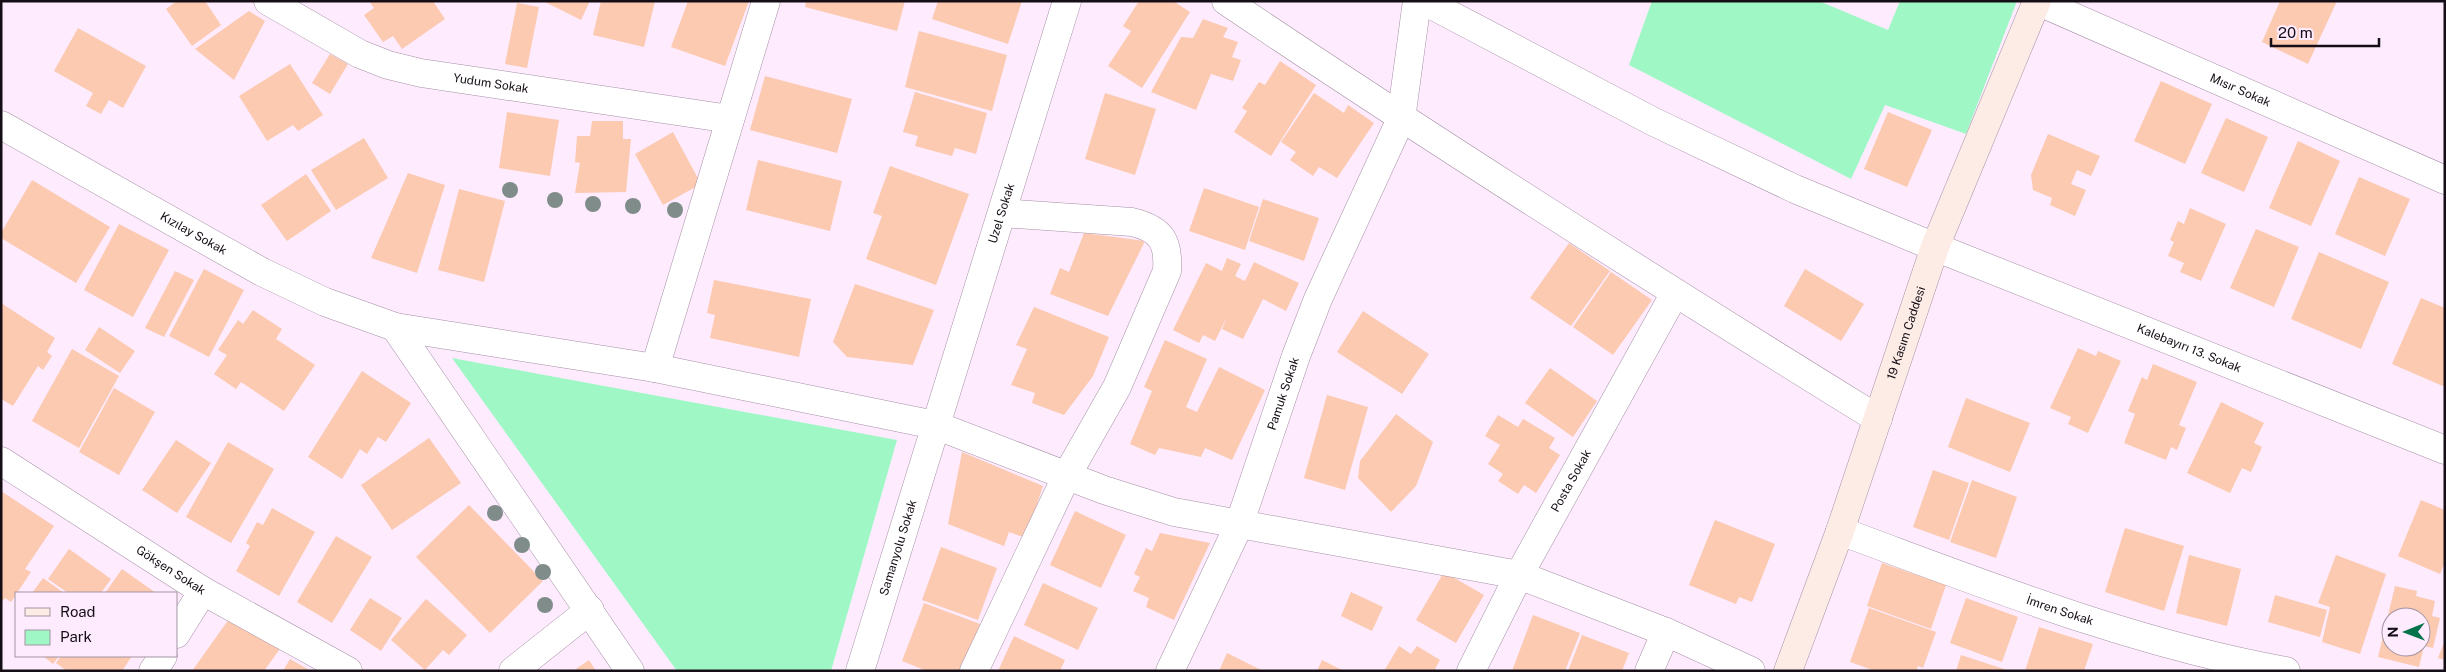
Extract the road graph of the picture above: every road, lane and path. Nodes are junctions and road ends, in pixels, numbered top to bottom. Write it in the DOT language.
graph roads {
  1 [pos="268,1"];
  2 [pos="766,1"];
  3 [pos="1068,1"];
  4 [pos="1226,1"];
  5 [pos="1417,1"];
  6 [pos="1424,1"];
  7 [pos="2037,1"];
  8 [pos="730,119"];
  9 [pos="1401,119"];
  10 [pos="1,125"];
  11 [pos="2445,180"];
  12 [pos="1002,213"];
  13 [pos="1935,247"];
  14 [pos="1675,293"];
  15 [pos="395,327"];
  16 [pos="655,368"];
  17 [pos="1878,419"];
  18 [pos="935,425"];
  19 [pos="2445,450"];
  20 [pos="1,461"];
  21 [pos="1067,475"];
  22 [pos="1239,525"];
  23 [pos="1840,531"];
  24 [pos="1519,575"];
  25 [pos="204,591"];
  26 [pos="590,610"];
  27 [pos="178,631"];
  28 [pos="1666,632"];
  29 [pos="162,657"];
  30 [pos="153,671"];
  31 [pos="348,671"];
  32 [pos="513,671"];
  33 [pos="630,671"];
  34 [pos="860,671"];
  35 [pos="974,671"];
  36 [pos="1170,671"];
  37 [pos="1471,671"];
  38 [pos="1649,671"];
  39 [pos="1751,671"];
  40 [pos="1788,671"];
  41 [pos="2286,671"];
  1 -- 8 [label="street, Yudum Sokak"];
  2 -- 8 [label="street"];
  3 -- 12 [label="street, Uzel Sokak"];
  4 -- 9 [label="street"];
  5 -- 9 [label="street, Pamuk Sokak"];
  6 -- 13 [label="street, Kalebayırı 13. Sokak"];
  7 -- 11 [label="street, Mısır Sokak"];
  7 -- 13 [label="street, 19 Kasım Caddesi"];
  8 -- 16 [label="street"];
  9 -- 14 [label="street"];
  9 -- 22 [label="street, Pamuk Sokak"];
  10 -- 15 [label="street, Kızılay Sokak"];
  12 -- 18 [label="street, Uzel Sokak"];
  12 -- 21 [label="street"];
  13 -- 17 [label="street, 19 Kasım Caddesi"];
  13 -- 19 [label="street, Kalebayırı 13. Sokak"];
  14 -- 17 [label="street"];
  14 -- 24 [label="street, Posta Sokak"];
  15 -- 16 [label="street, Kızılay Sokak"];
  15 -- 26 [label="street"];
  16 -- 18 [label="street, Kızılay Sokak"];
  17 -- 23 [label="street, 19 Kasım Caddesi"];
  18 -- 21 [label="street, Kızılay Sokak"];
  18 -- 34 [label="street, Samanyolu Sokak"];
  20 -- 25 [label="street, Gökşen Sokak"];
  21 -- 22 [label="street, Kızılay Sokak"];
  21 -- 35 [label="street"];
  22 -- 24 [label="street, Kızılay Sokak"];
  22 -- 36 [label="street, Pamuk Sokak"];
  23 -- 40 [label="street, 19 Kasım Caddesi"];
  23 -- 41 [label="street, İmren Sokak"];
  24 -- 28 [label="street, Kızılay Sokak"];
  24 -- 37 [label="street, Posta Sokak"];
  25 -- 27 [label="street"];
  25 -- 31 [label="street, Gökşen Sokak"];
  26 -- 32 [label="street"];
  26 -- 33 [label="street"];
  28 -- 38 [label="street"];
  28 -- 39 [label="street, Kızılay Sokak"];
  29 -- 30 [label="street"];
}
